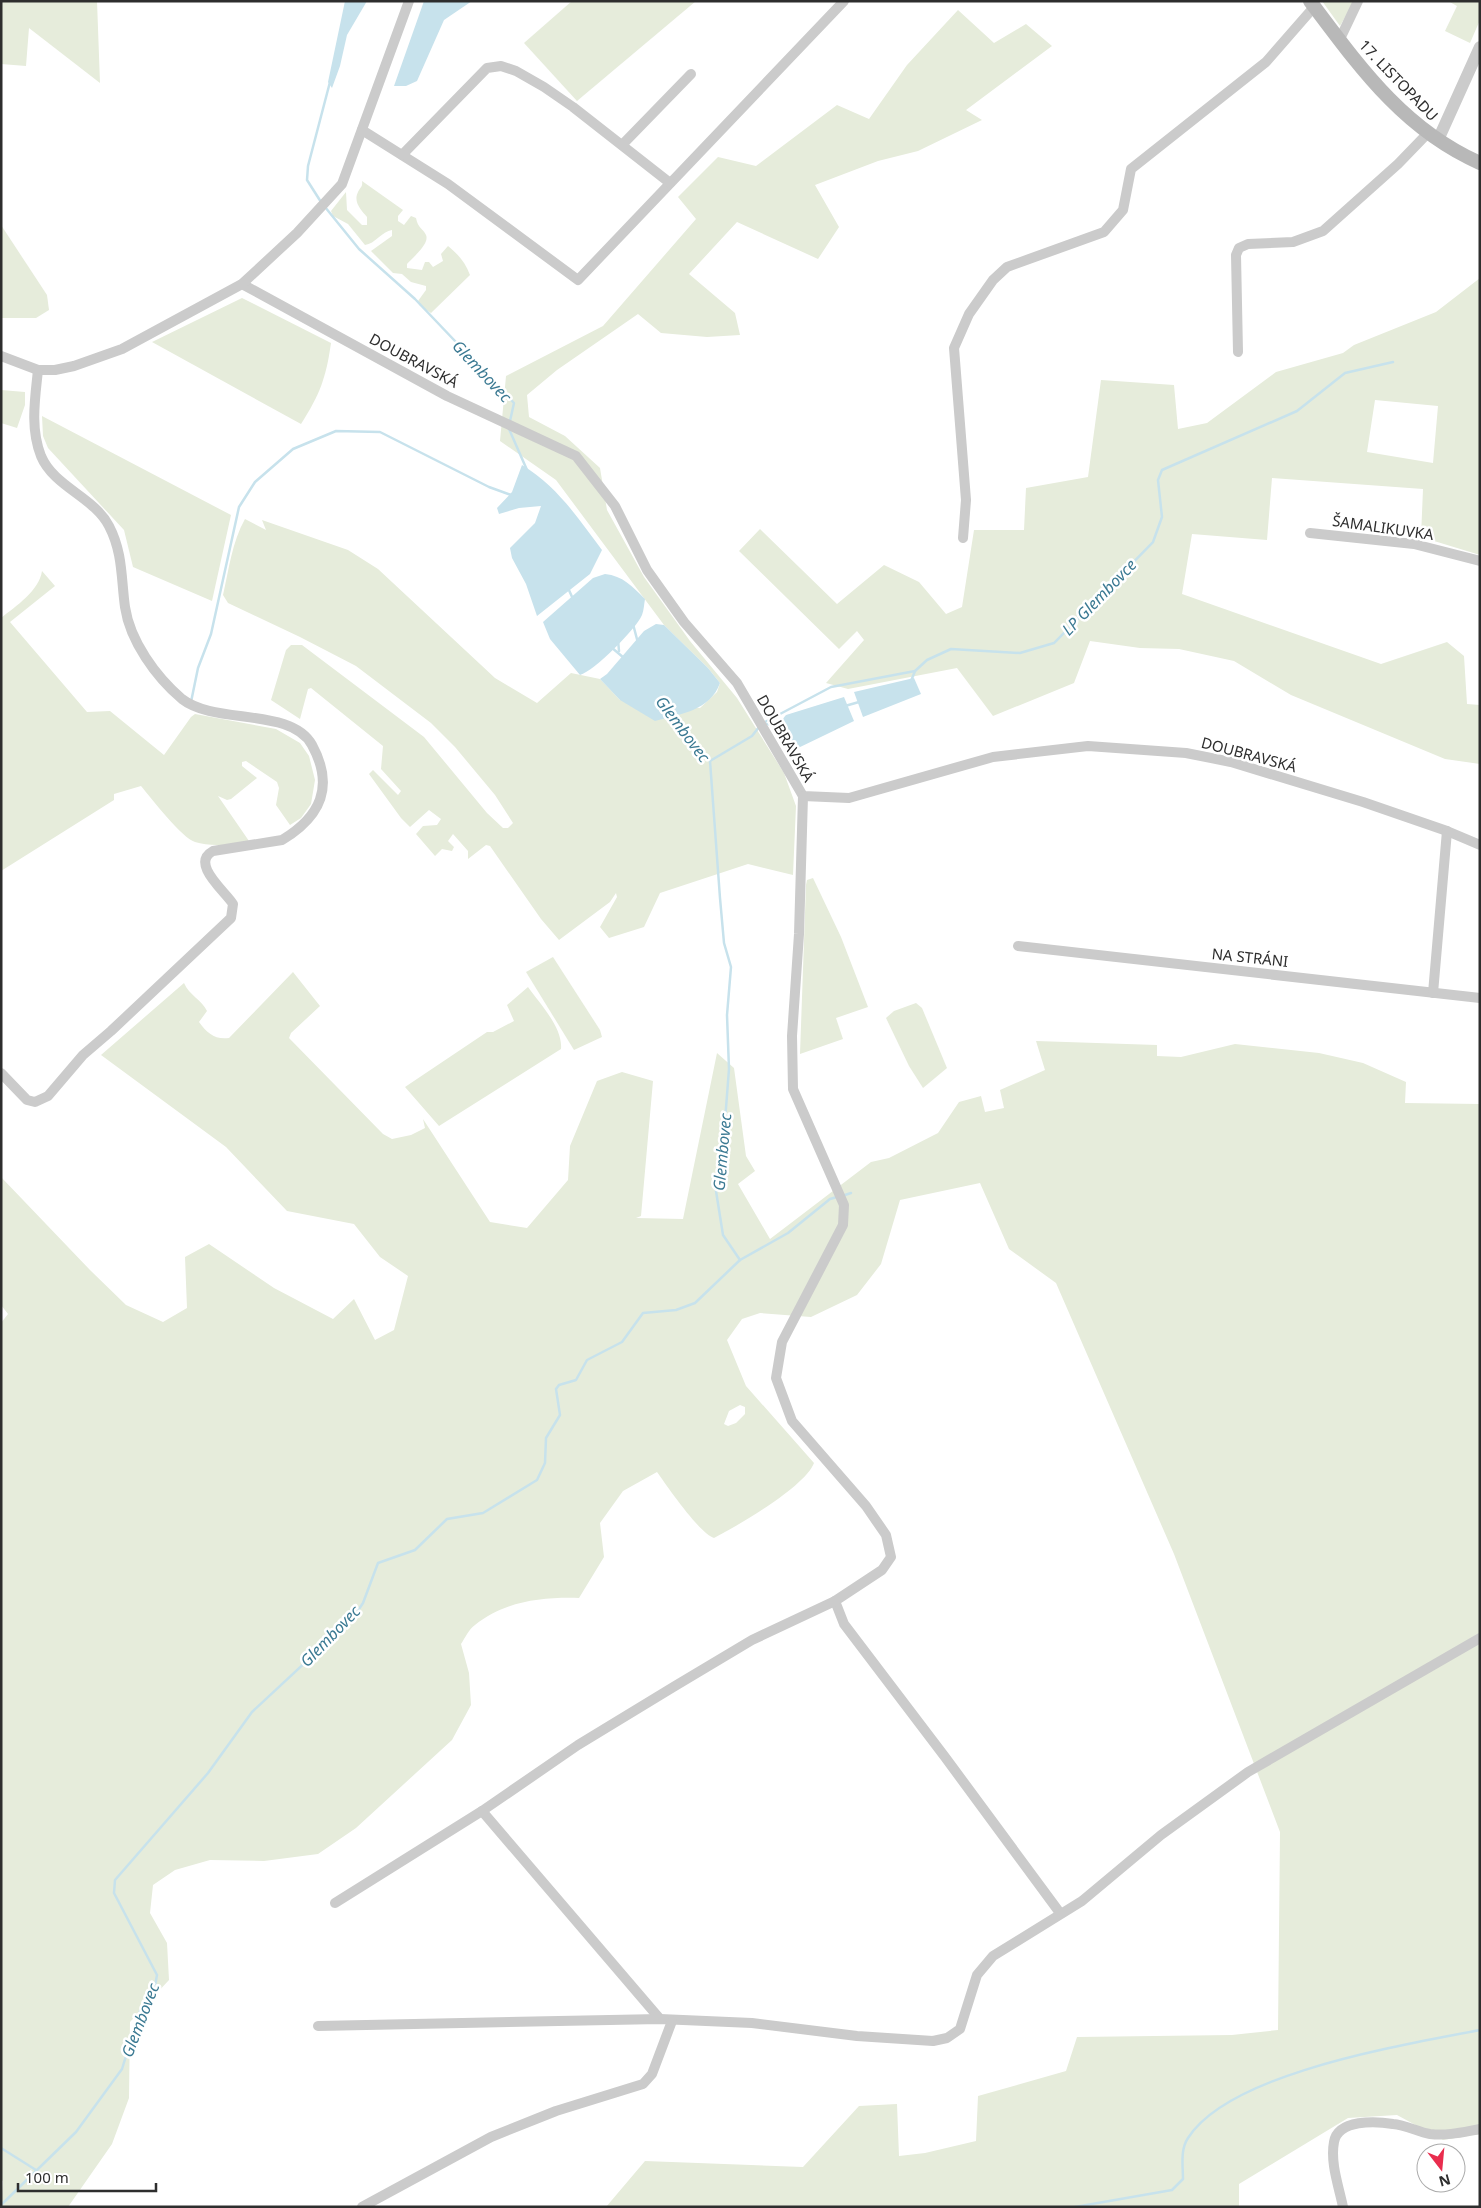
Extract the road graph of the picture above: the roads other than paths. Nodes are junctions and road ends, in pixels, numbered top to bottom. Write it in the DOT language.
graph roads {
  1 [pos="409,1"];
  2 [pos="844,1"];
  3 [pos="1358,1"];
  4 [pos="1312,4"];
  5 [pos="1339,41"];
  6 [pos="1480,46"];
  7 [pos="691,74"];
  8 [pos="362,130"];
  9 [pos="1432,137"];
  10 [pos="622,145"];
  11 [pos="402,155"];
  12 [pos="1480,163"];
  13 [pos="670,183"];
  14 [pos="242,284"];
  15 [pos="1238,352"];
  16 [pos="1,356"];
  17 [pos="38,370"];
  18 [pos="1310,532"];
  19 [pos="963,538"];
  20 [pos="1480,561"];
  21 [pos="803,796"];
  22 [pos="1447,831"];
  23 [pos="1480,845"];
  24 [pos="1018,946"];
  25 [pos="1433,993"];
  26 [pos="1480,998"];
  27 [pos="1,1073"];
  28 [pos="835,1601"];
  29 [pos="1480,1638"];
  30 [pos="482,1811"];
  31 [pos="335,1903"];
  32 [pos="1060,1913"];
  33 [pos="660,2019"];
  34 [pos="672,2021"];
  35 [pos="318,2026"];
  36 [pos="1480,2129"];
  37 [pos="362,2207"];
  38 [pos="1343,2207"];
  1 -- 8 [label="street"];
  2 -- 13 [label="street"];
  3 -- 5 [label="street"];
  4 -- 5 [label="main road, 17. LISTOPADU"];
  4 -- 19 [label="street"];
  5 -- 9 [label="main road, 17. LISTOPADU"];
  6 -- 9 [label="street"];
  7 -- 10 [label="street"];
  8 -- 11 [label="street"];
  8 -- 14 [label="street"];
  9 -- 12 [label="main road, 17. LISTOPADU"];
  9 -- 15 [label="street"];
  10 -- 11 [label="street"];
  10 -- 13 [label="street"];
  11 -- 13 [label="street"];
  14 -- 17 [label="street"];
  14 -- 21 [label="street, DOUBRAVSKÁ"];
  16 -- 17 [label="street"];
  17 -- 27 [label="street"];
  18 -- 20 [label="street, ŠAMALIKUVKA"];
  21 -- 22 [label="street, DOUBRAVSKÁ"];
  21 -- 28 [label="street"];
  22 -- 23 [label="street, DOUBRAVSKÁ"];
  22 -- 25 [label="street"];
  24 -- 25 [label="street, NA STRÁNI"];
  25 -- 26 [label="street, NA STRÁNI"];
  28 -- 30 [label="street"];
  28 -- 32 [label="street"];
  29 -- 32 [label="street"];
  30 -- 31 [label="street"];
  30 -- 33 [label="street"];
  32 -- 34 [label="street"];
  33 -- 34 [label="street"];
  33 -- 35 [label="street"];
  34 -- 37 [label="street"];
  36 -- 38 [label="street"];
}
